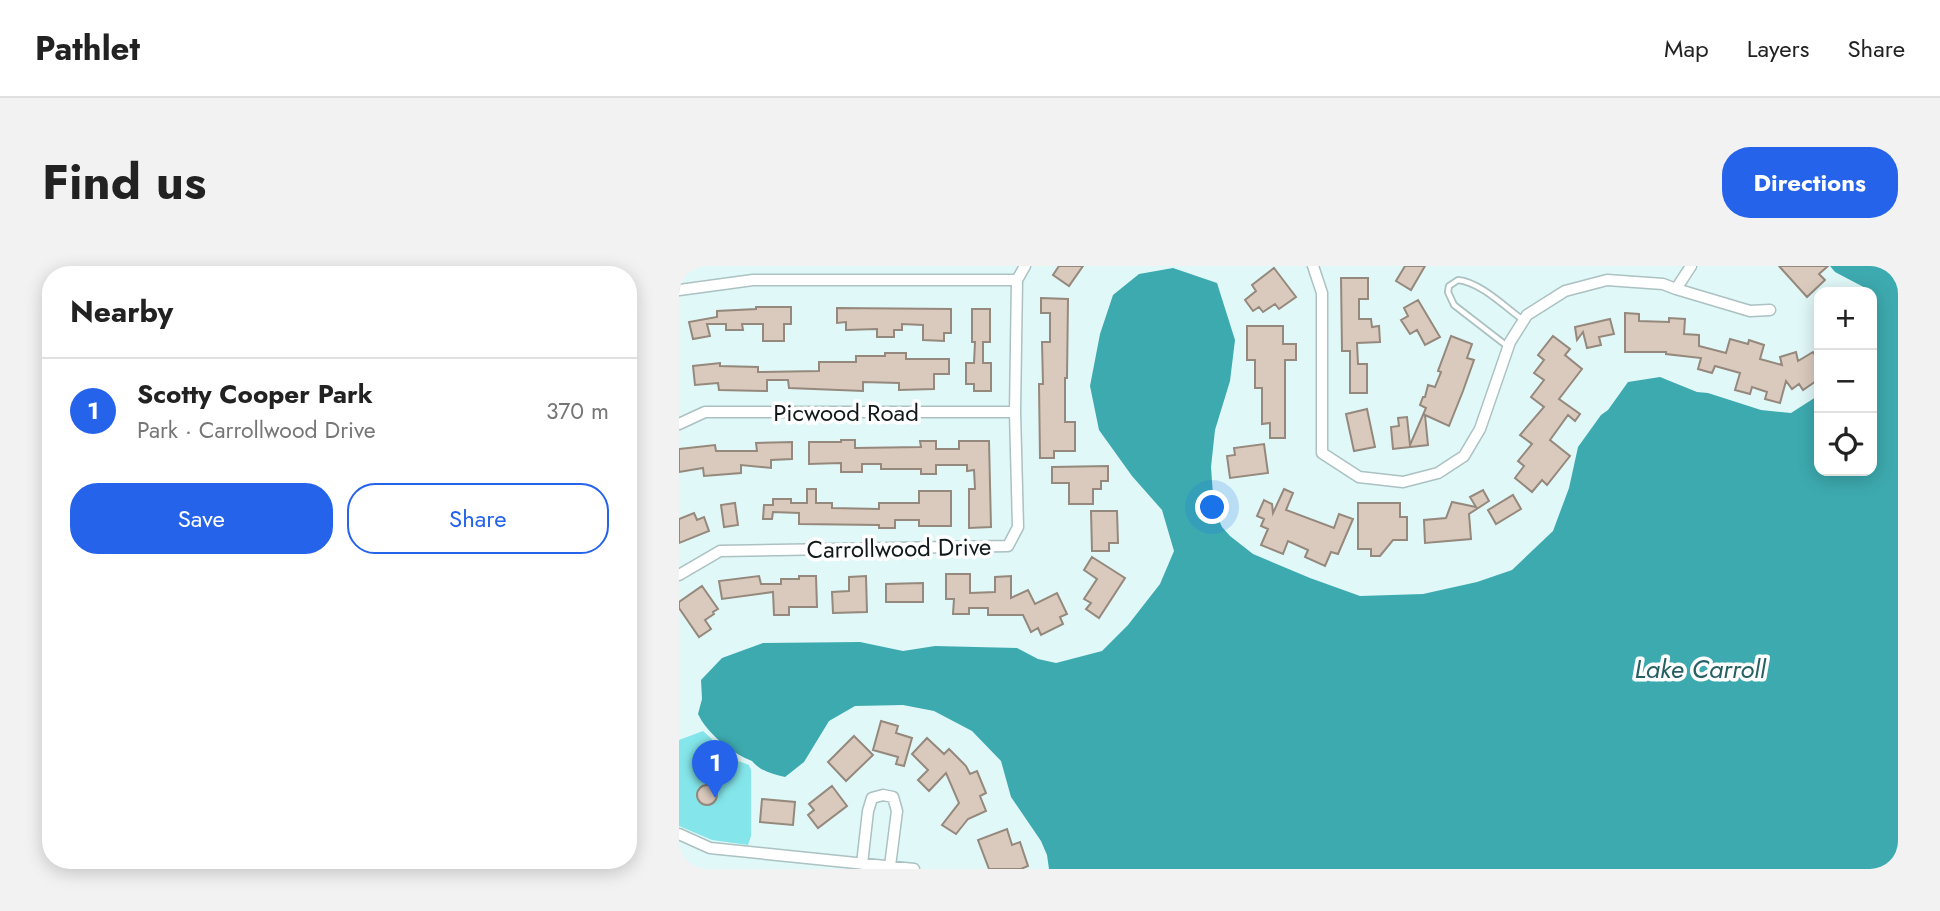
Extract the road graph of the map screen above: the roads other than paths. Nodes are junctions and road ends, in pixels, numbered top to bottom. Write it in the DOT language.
graph roads {
  1 [pos="1025,266"];
  2 [pos="1313,266"];
  3 [pos="1691,266"];
  4 [pos="1017,280"];
  5 [pos="1677,289"];
  6 [pos="679,290"];
  7 [pos="1770,310"];
  8 [pos="1524,321"];
  9 [pos="1508,346"];
  10 [pos="1015,412"];
  11 [pos="679,424"];
  12 [pos="679,575"];
  13 [pos="679,834"];
  14 [pos="862,863"];
  15 [pos="890,866"];
  16 [pos="914,869"];
  1 -- 4 [label="street, Carrollwood Drive"];
  2 -- 9 [label="street"];
  3 -- 5 [label="street"];
  4 -- 6 [label="street"];
  4 -- 10 [label="street, Carrollwood Drive"];
  5 -- 7 [label="street"];
  5 -- 8 [label="street"];
  8 -- 9 [label="street"];
  8 -- 9 [label="lane"];
  10 -- 11 [label="street, Picwood Road"];
  10 -- 12 [label="street, Carrollwood Drive"];
  13 -- 14 [label="street"];
  14 -- 15 [label="street"];
  14 -- 15 [label="street"];
  15 -- 16 [label="street"];
}
